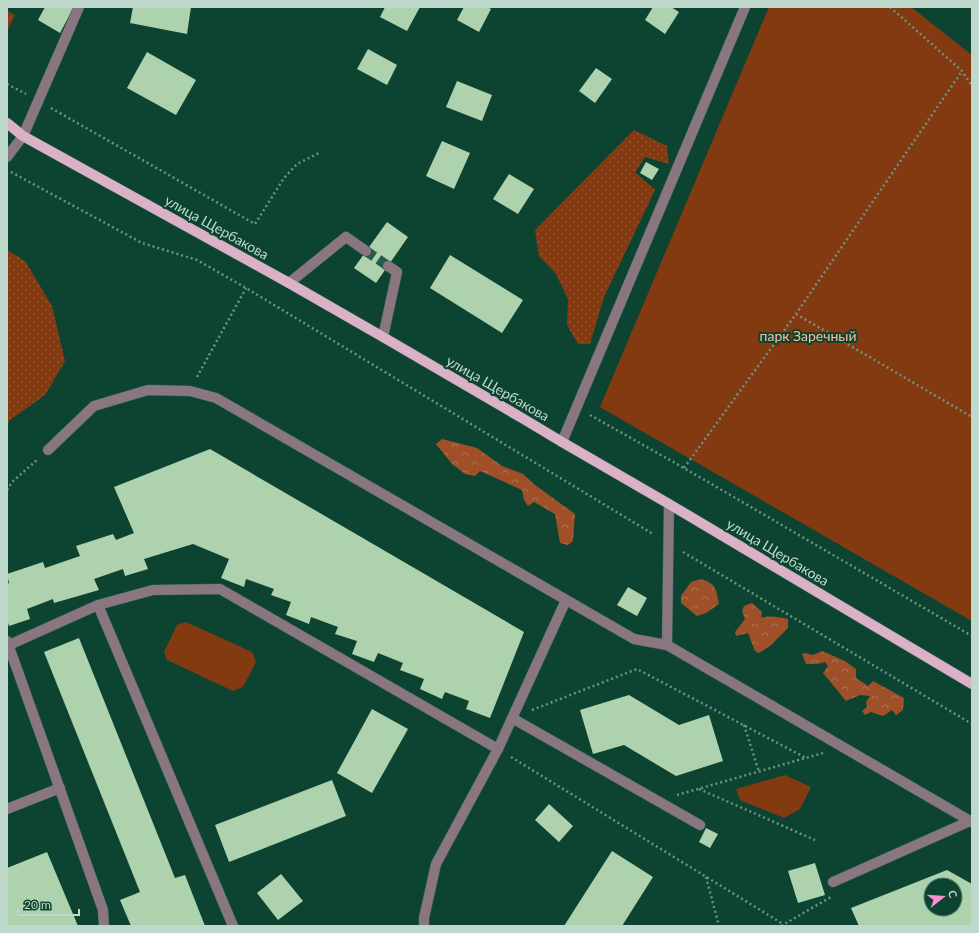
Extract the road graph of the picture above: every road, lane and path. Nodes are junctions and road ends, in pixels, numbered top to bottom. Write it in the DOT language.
graph roads {
  1 [pos="79,7"];
  2 [pos="745,7"];
  3 [pos="890,7"];
  4 [pos="962,71"];
  5 [pos="7,84"];
  6 [pos="972,86"];
  7 [pos="39,101"];
  8 [pos="7,123"];
  9 [pos="7,133"];
  10 [pos="23,136"];
  11 [pos="319,153"];
  12 [pos="7,157"];
  13 [pos="7,169"];
  14 [pos="366,251"];
  15 [pos="388,266"];
  16 [pos="289,283"];
  17 [pos="246,288"];
  18 [pos="796,314"];
  19 [pos="383,337"];
  20 [pos="190,391"];
  21 [pos="577,408"];
  22 [pos="972,417"];
  23 [pos="562,442"];
  24 [pos="48,450"];
  25 [pos="684,468"];
  26 [pos="7,490"];
  27 [pos="669,504"];
  28 [pos="669,543"];
  29 [pos="566,600"];
  30 [pos="98,605"];
  31 [pos="972,636"];
  32 [pos="8,643"];
  33 [pos="667,645"];
  34 [pos="972,684"];
  35 [pos="512,718"];
  36 [pos="972,724"];
  37 [pos="744,725"];
  38 [pos="843,748"];
  39 [pos="498,749"];
  40 [pos="806,758"];
  41 [pos="759,772"];
  42 [pos="60,788"];
  43 [pos="699,789"];
  44 [pos="658,801"];
  45 [pos="7,809"];
  46 [pos="971,822"];
  47 [pos="700,824"];
  48 [pos="815,840"];
  49 [pos="705,877"];
  50 [pos="833,882"];
  51 [pos="782,925"];
  52 [pos="104,926"];
  53 [pos="233,926"];
  54 [pos="424,926"];
  55 [pos="720,926"];
  1 -- 7 [label="street"];
  2 -- 21 [label="street"];
  3 -- 4 [label="path"];
  4 -- 6 [label="path"];
  4 -- 18 [label="path"];
  5 -- 7 [label="path"];
  7 -- 10 [label="street"];
  7 -- 11 [label="path"];
  8 -- 10 [label="main road, улица Щербакова"];
  9 -- 10 [label="main road"];
  10 -- 12 [label="street"];
  10 -- 16 [label="main road, улица Щербакова"];
  13 -- 17 [label="path"];
  14 -- 16 [label="street"];
  15 -- 19 [label="street"];
  16 -- 19 [label="main road, улица Щербакова"];
  17 -- 20 [label="path"];
  17 -- 28 [label="path"];
  18 -- 22 [label="path"];
  18 -- 25 [label="path"];
  19 -- 23 [label="main road, улица Щербакова"];
  20 -- 24 [label="street"];
  20 -- 29 [label="street"];
  21 -- 23 [label="street"];
  21 -- 25 [label="path"];
  23 -- 27 [label="main road, улица Щербакова"];
  24 -- 26 [label="path"];
  25 -- 31 [label="path"];
  27 -- 28 [label="street"];
  27 -- 34 [label="main road, улица Щербакова"];
  28 -- 33 [label="street"];
  28 -- 36 [label="path"];
  29 -- 33 [label="street"];
  29 -- 35 [label="street"];
  30 -- 32 [label="street"];
  30 -- 39 [label="street"];
  30 -- 53 [label="street"];
  32 -- 42 [label="street"];
  33 -- 38 [label="street"];
  35 -- 37 [label="path"];
  35 -- 39 [label="street"];
  35 -- 44 [label="street"];
  37 -- 40 [label="path"];
  37 -- 41 [label="path"];
  38 -- 40 [label="path"];
  38 -- 46 [label="street"];
  39 -- 49 [label="path"];
  39 -- 54 [label="street"];
  40 -- 41 [label="path"];
  41 -- 43 [label="path"];
  42 -- 45 [label="street"];
  42 -- 52 [label="street"];
  43 -- 44 [label="path"];
  43 -- 48 [label="path"];
  44 -- 47 [label="street"];
  46 -- 50 [label="street"];
  49 -- 51 [label="path"];
  49 -- 55 [label="path"];
  50 -- 51 [label="path"];
}
